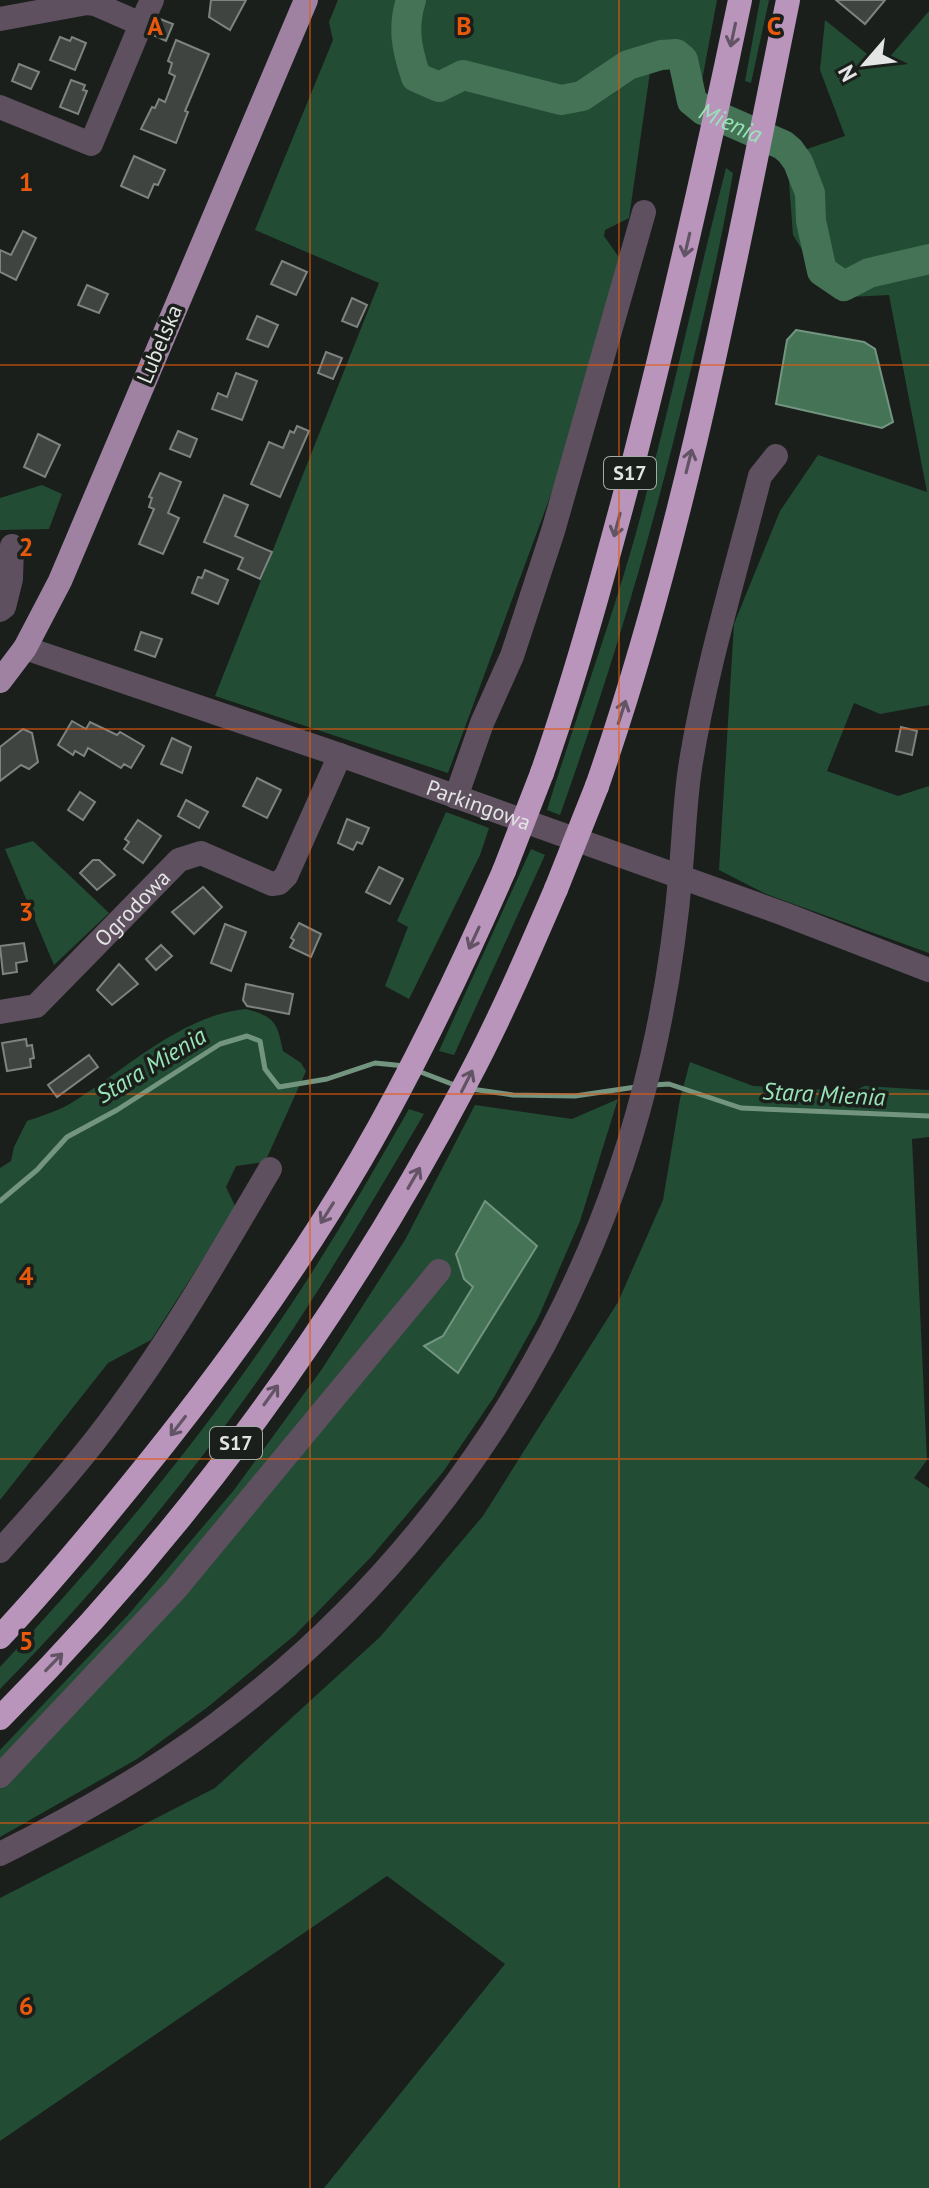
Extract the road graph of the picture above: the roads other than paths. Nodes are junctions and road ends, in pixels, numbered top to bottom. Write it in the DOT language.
graph roads {
  1 [pos="152,0"];
  2 [pos="306,0"];
  3 [pos="740,0"];
  4 [pos="788,0"];
  5 [pos="0,19"];
  6 [pos="141,24"];
  7 [pos="0,107"];
  8 [pos="644,212"];
  9 [pos="776,456"];
  10 [pos="12,546"];
  11 [pos="0,610"];
  12 [pos="25,648"];
  13 [pos="0,681"];
  14 [pos="340,755"];
  15 [pos="456,797"];
  16 [pos="680,877"];
  17 [pos="929,970"];
  18 [pos="0,1012"];
  19 [pos="270,1169"];
  20 [pos="439,1271"];
  21 [pos="0,1551"];
  22 [pos="0,1637"];
  23 [pos="0,1718"];
  24 [pos="0,1776"];
  25 [pos="0,1854"];
  1 -- 6 [label="street"];
  2 -- 12 [label="main road, Lubelska"];
  3 -- 22 [label="highway, S17, one-way, bridge"];
  23 -- 4 [label="highway, S17, one-way, bridge"];
  5 -- 6 [label="street"];
  6 -- 7 [label="street"];
  8 -- 15 [label="street"];
  9 -- 16 [label="street"];
  10 -- 11 [label="street"];
  12 -- 13 [label="main road, Lubelska"];
  12 -- 14 [label="street, Parkingowa"];
  14 -- 15 [label="street, Parkingowa"];
  14 -- 18 [label="street, Ogrodowa"];
  15 -- 16 [label="street, Parkingowa"];
  16 -- 17 [label="street, Parkingowa"];
  16 -- 25 [label="street"];
  19 -- 21 [label="street"];
  20 -- 24 [label="street"];
}
